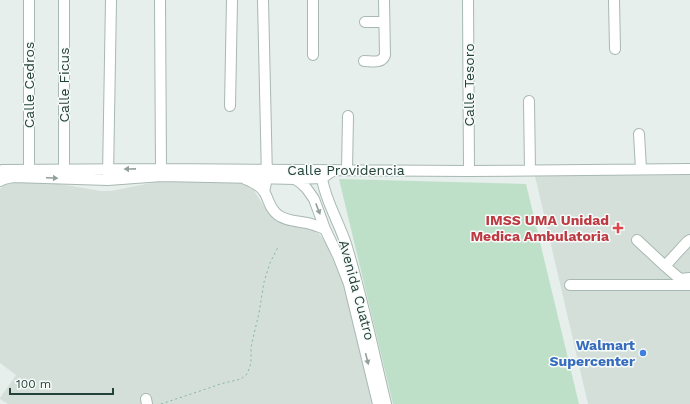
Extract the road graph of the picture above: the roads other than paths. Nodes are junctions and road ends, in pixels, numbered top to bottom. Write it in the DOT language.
graph roads {
  1 [pos="29,0"];
  2 [pos="64,0"];
  3 [pos="111,0"];
  4 [pos="160,0"];
  5 [pos="232,0"];
  6 [pos="263,0"];
  7 [pos="314,0"];
  8 [pos="384,0"];
  9 [pos="468,0"];
  10 [pos="614,0"];
  11 [pos="365,22"];
  12 [pos="384,22"];
  13 [pos="615,49"];
  14 [pos="314,56"];
  15 [pos="364,61"];
  16 [pos="529,101"];
  17 [pos="230,106"];
  18 [pos="348,116"];
  19 [pos="639,134"];
  20 [pos="29,169"];
  21 [pos="108,169"];
  22 [pos="161,169"];
  23 [pos="641,169"];
  24 [pos="690,169"];
  25 [pos="1,170"];
  26 [pos="64,170"];
  27 [pos="348,170"];
  28 [pos="530,170"];
  29 [pos="469,171"];
  30 [pos="267,174"];
  31 [pos="321,174"];
  32 [pos="240,177"];
  33 [pos="294,179"];
  34 [pos="108,180"];
  35 [pos="0,181"];
  36 [pos="264,192"];
  37 [pos="325,229"];
  38 [pos="637,240"];
  39 [pos="690,240"];
  40 [pos="665,266"];
  41 [pos="690,278"];
  42 [pos="570,285"];
  43 [pos="690,285"];
  44 [pos="378,404"];
  45 [pos="386,404"];
  1 -- 20 [label="street, Calle Cedros"];
  2 -- 26 [label="street, Calle Ficus"];
  3 -- 21 [label="street"];
  4 -- 22 [label="street"];
  5 -- 17 [label="street"];
  6 -- 30 [label="street"];
  7 -- 14 [label="street"];
  8 -- 12 [label="street"];
  9 -- 29 [label="street, Calle Tesoro"];
  10 -- 13 [label="street"];
  11 -- 12 [label="street"];
  12 -- 15 [label="street"];
  16 -- 28 [label="street"];
  18 -- 27 [label="street"];
  19 -- 23 [label="street"];
  20 -- 25 [label="street, Calle Providencia"];
  20 -- 26 [label="street, Calle Providencia"];
  22 -- 21 [label="street, Calle Providencia, one-way"];
  21 -- 26 [label="street, Calle Providencia"];
  21 -- 34 [label="street"];
  22 -- 30 [label="street, Calle Providencia"];
  23 -- 24 [label="street, Calle Providencia"];
  23 -- 28 [label="street, Calle Providencia"];
  27 -- 29 [label="street, Calle Providencia"];
  27 -- 31 [label="street, Calle Providencia"];
  28 -- 29 [label="street, Calle Providencia"];
  30 -- 31 [label="street, Calle Providencia"];
  30 -- 32 [label="street, Calle Providencia"];
  30 -- 33 [label="street, Calle Providencia"];
  30 -- 36 [label="street"];
  31 -- 33 [label="street, Calle Providencia"];
  31 -- 45 [label="street, Avenida Cuatro"];
  32 -- 34 [label="street, Calle Providencia"];
  32 -- 36 [label="street, Avenida Cuatro"];
  33 -- 37 [label="street, Avenida Cuatro, one-way"];
  35 -- 34 [label="street, Calle Providencia, one-way"];
  36 -- 37 [label="street, Avenida Cuatro"];
  37 -- 44 [label="street, Avenida Cuatro, one-way"];
  38 -- 40 [label="street"];
  39 -- 40 [label="street"];
  40 -- 41 [label="street"];
  42 -- 43 [label="street"];
}
